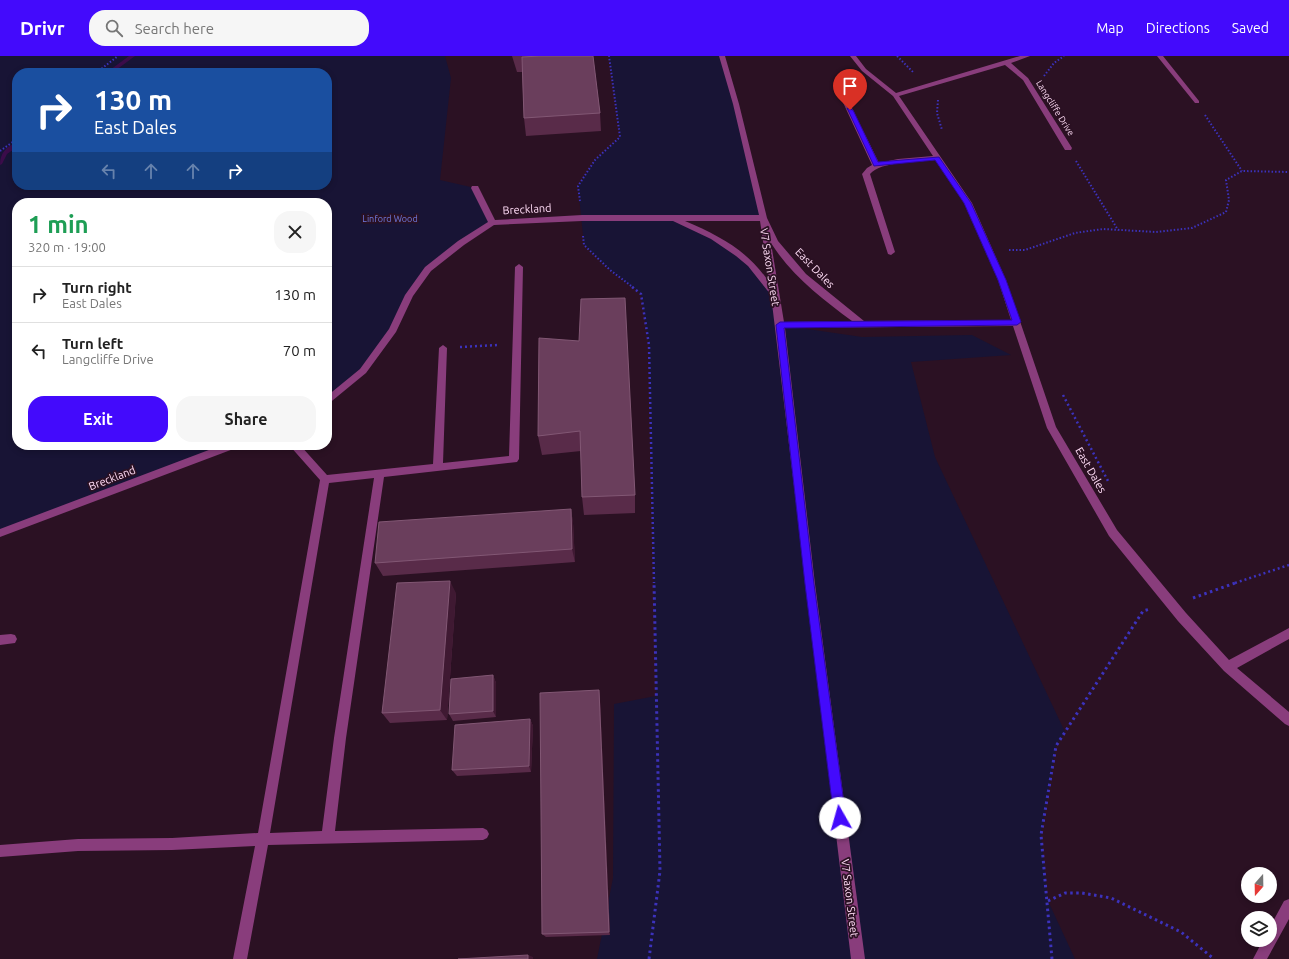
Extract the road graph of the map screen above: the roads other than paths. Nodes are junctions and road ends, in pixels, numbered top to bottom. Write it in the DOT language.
graph roads {
  1 [pos="722,56"];
  2 [pos="853,56"];
  3 [pos="1026,56"];
  4 [pos="1160,56"];
  5 [pos="1006,62"];
  6 [pos="895,95"];
  7 [pos="843,96"];
  8 [pos="1197,102"];
  9 [pos="1068,148"];
  10 [pos="937,158"];
  11 [pos="876,165"];
  12 [pos="475,188"];
  13 [pos="674,218"];
  14 [pos="762,218"];
  15 [pos="492,223"];
  16 [pos="891,252"];
  17 [pos="518,267"];
  18 [pos="774,294"];
  19 [pos="1017,322"];
  20 [pos="862,324"];
  21 [pos="780,325"];
  22 [pos="443,348"];
  23 [pos="332,397"];
  24 [pos="220,450"];
  25 [pos="299,450"];
  26 [pos="438,467"];
  27 [pos="380,473"];
  28 [pos="325,479"];
  29 [pos="0,533"];
  30 [pos="1289,633"];
  31 [pos="1228,666"];
  32 [pos="1289,720"];
  33 [pos="483,834"];
  34 [pos="328,837"];
  35 [pos="263,838"];
  36 [pos="0,850"];
  37 [pos="1289,906"];
  38 [pos="240,959"];
  39 [pos="858,959"];
  40 [pos="1260,959"];
  1 -- 14 [label="street, V7 Saxon Street"];
  2 -- 6 [label="street"];
  3 -- 5 [label="street"];
  4 -- 8 [label="street"];
  5 -- 6 [label="street"];
  5 -- 9 [label="street, Langcliffe Drive"];
  6 -- 10 [label="street"];
  7 -- 11 [label="street"];
  10 -- 11 [label="street"];
  10 -- 19 [label="street"];
  11 -- 16 [label="street"];
  12 -- 15 [label="street"];
  13 -- 14 [label="street, Breckland"];
  13 -- 15 [label="street, Breckland"];
  13 -- 18 [label="street"];
  14 -- 18 [label="street, V7 Saxon Street"];
  14 -- 20 [label="street, East Dales"];
  15 -- 23 [label="street, Breckland"];
  17 -- 26 [label="street"];
  18 -- 21 [label="street, V7 Saxon Street"];
  19 -- 20 [label="street"];
  19 -- 31 [label="street, East Dales"];
  20 -- 21 [label="street"];
  21 -- 39 [label="street, V7 Saxon Street"];
  22 -- 26 [label="street"];
  24 -- 29 [label="street, Breckland"];
  25 -- 28 [label="street"];
  26 -- 27 [label="street"];
  27 -- 28 [label="street"];
  27 -- 34 [label="street"];
  28 -- 35 [label="street"];
  30 -- 31 [label="street"];
  31 -- 32 [label="street, East Dales"];
  33 -- 34 [label="street"];
  34 -- 35 [label="street"];
  35 -- 36 [label="street"];
  35 -- 38 [label="street"];
  37 -- 40 [label="street"];
}
